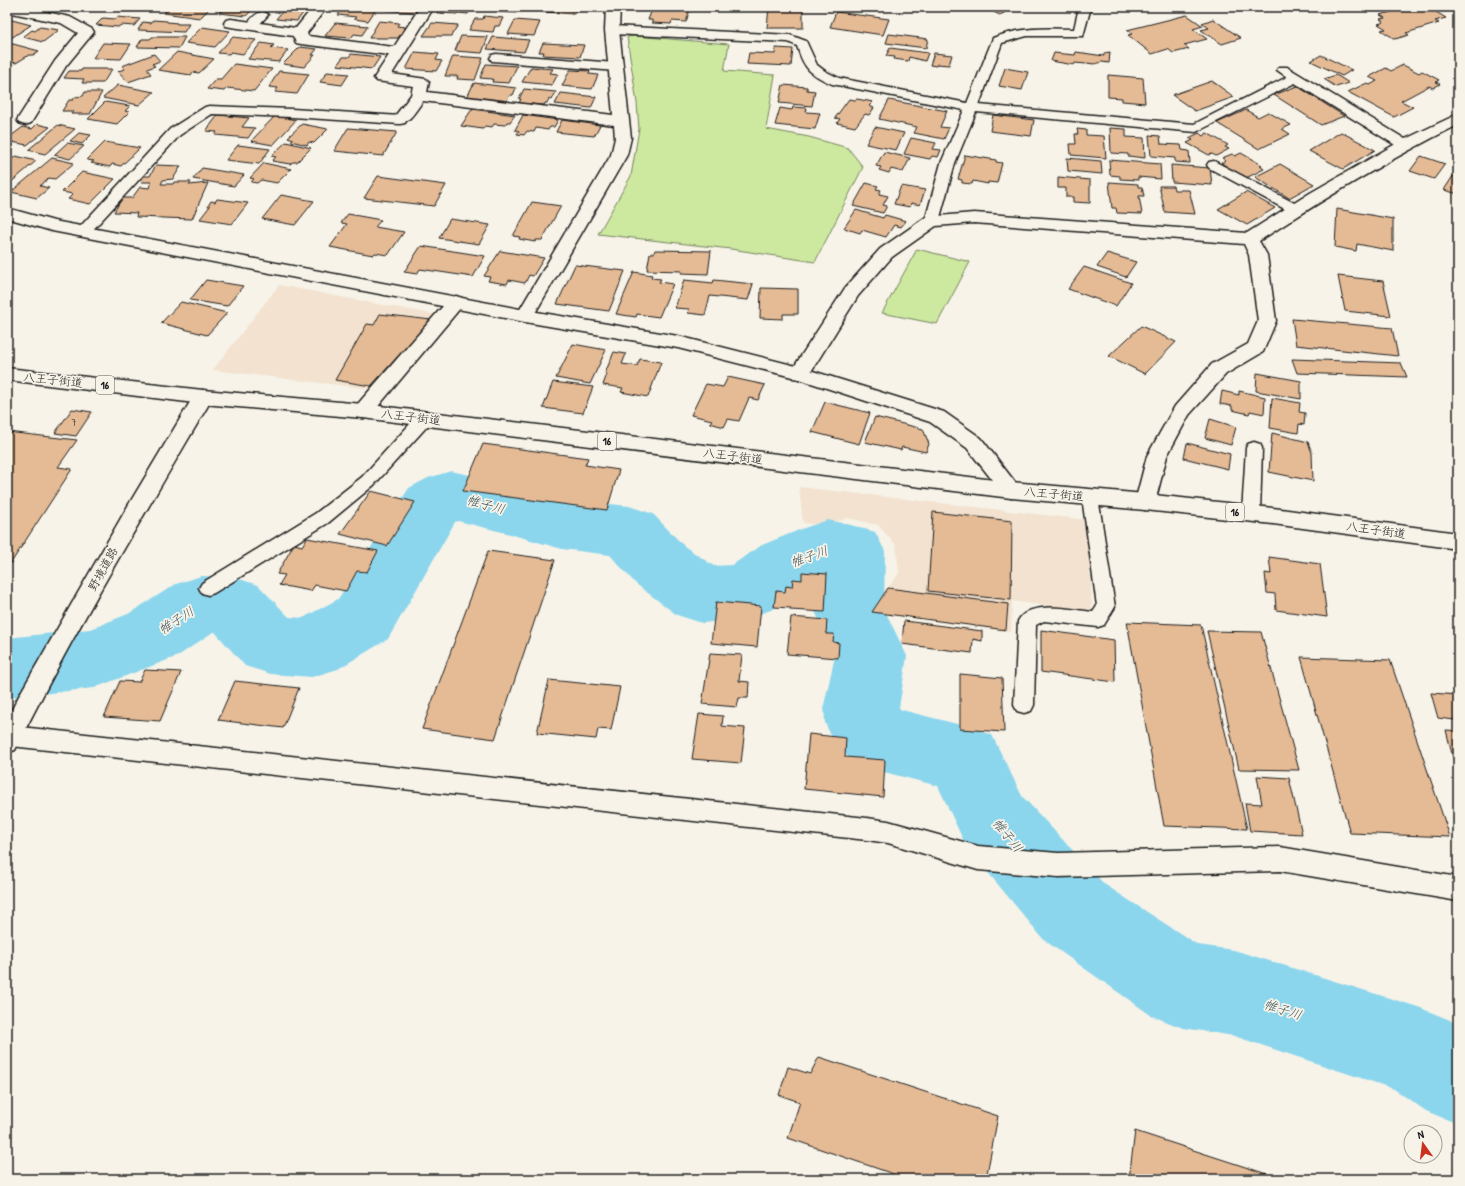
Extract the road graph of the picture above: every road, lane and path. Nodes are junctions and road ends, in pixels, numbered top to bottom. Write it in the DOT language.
graph roads {
  1 [pos="320,7"];
  2 [pos="427,7"];
  3 [pos="613,7"];
  4 [pos="1085,7"];
  5 [pos="7,8"];
  6 [pos="231,24"];
  7 [pos="612,30"];
  8 [pos="300,33"];
  9 [pos="399,52"];
  10 [pos="496,58"];
  11 [pos="616,66"];
  12 [pos="1283,70"];
  13 [pos="1295,78"];
  14 [pos="419,96"];
  15 [pos="971,108"];
  16 [pos="1458,119"];
  17 [pos="24,120"];
  18 [pos="400,120"];
  19 [pos="621,121"];
  20 [pos="1405,145"];
  21 [pos="1214,165"];
  22 [pos="1297,210"];
  23 [pos="7,213"];
  24 [pos="932,221"];
  25 [pos="82,232"];
  26 [pos="1250,239"];
  27 [pos="456,302"];
  28 [pos="525,316"];
  29 [pos="800,373"];
  30 [pos="7,374"];
  31 [pos="203,396"];
  32 [pos="363,410"];
  33 [pos="425,418"];
  34 [pos="1254,448"];
  35 [pos="1011,490"];
  36 [pos="1090,497"];
  37 [pos="1145,502"];
  38 [pos="1251,514"];
  39 [pos="1458,541"];
  40 [pos="208,588"];
  41 [pos="1024,705"];
  42 [pos="8,738"];
  43 [pos="1458,888"];
  1 -- 8 [label="main road"];
  2 -- 9 [label="main road"];
  3 -- 7 [label="main road"];
  4 -- 15 [label="lane"];
  5 -- 17 [label="main road"];
  6 -- 8 [label="main road"];
  7 -- 11 [label="main road"];
  7 -- 15 [label="lane"];
  8 -- 9 [label="main road"];
  9 -- 14 [label="main road"];
  10 -- 11 [label="lane"];
  11 -- 19 [label="main road"];
  12 -- 13 [label="lane"];
  13 -- 15 [label="lane"];
  13 -- 20 [label="lane"];
  14 -- 18 [label="main road"];
  14 -- 19 [label="main road"];
  15 -- 24 [label="lane"];
  16 -- 20 [label="main road"];
  18 -- 25 [label="lane"];
  19 -- 28 [label="main road"];
  20 -- 22 [label="main road"];
  21 -- 22 [label="lane"];
  22 -- 26 [label="main road"];
  23 -- 25 [label="main road"];
  24 -- 26 [label="main road"];
  24 -- 29 [label="main road"];
  25 -- 27 [label="main road"];
  26 -- 37 [label="main road"];
  27 -- 28 [label="main road"];
  27 -- 32 [label="main road"];
  28 -- 29 [label="main road"];
  29 -- 35 [label="main road"];
  30 -- 31 [label="main road, 八王子街道 / 16"];
  31 -- 32 [label="main road, 八王子街道 / 16"];
  31 -- 42 [label="main road, 野境道路"];
  32 -- 33 [label="main road, 八王子街道 / 16"];
  33 -- 35 [label="main road, 八王子街道 / 16"];
  33 -- 40 [label="lane"];
  34 -- 38 [label="lane"];
  35 -- 36 [label="main road, 八王子街道 / 16"];
  36 -- 37 [label="main road, 八王子街道 / 16"];
  36 -- 41 [label="lane"];
  37 -- 38 [label="main road, 八王子街道 / 16"];
  38 -- 39 [label="main road, 八王子街道 / 16"];
  42 -- 43 [label="main road"];
}
